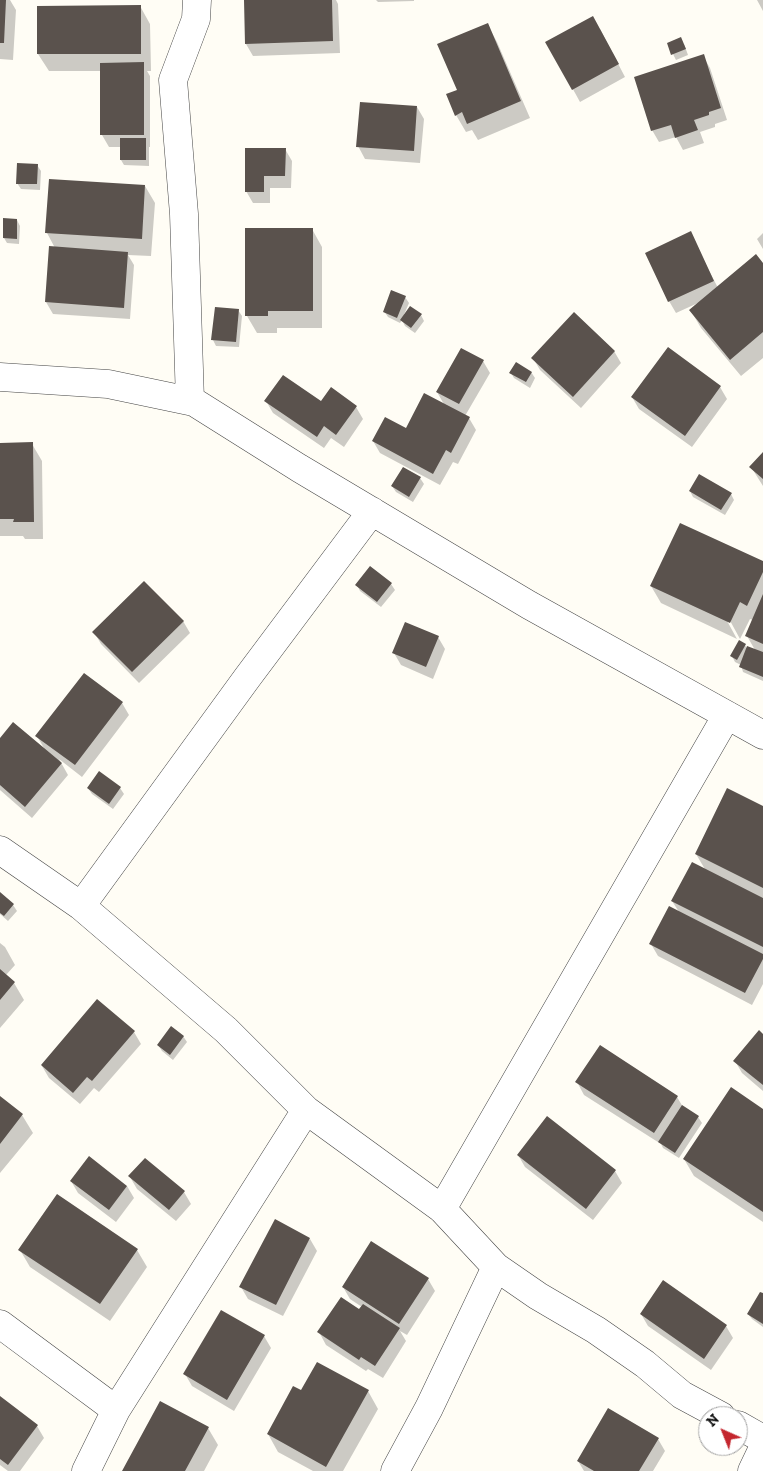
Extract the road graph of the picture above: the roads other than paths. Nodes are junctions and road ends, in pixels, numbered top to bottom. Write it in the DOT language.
graph roads {
  1 [pos="197,0"];
  2 [pos="0,377"];
  3 [pos="190,402"];
  4 [pos="372,511"];
  5 [pos="727,715"];
  6 [pos="763,735"];
  7 [pos="0,850"];
  8 [pos="81,906"];
  9 [pos="306,1110"];
  10 [pos="442,1209"];
  11 [pos="496,1267"];
  12 [pos="0,1324"];
  13 [pos="702,1406"];
  14 [pos="116,1410"];
  15 [pos="748,1431"];
  16 [pos="763,1439"];
  17 [pos="763,1448"];
  18 [pos="86,1471"];
  19 [pos="395,1471"];
  20 [pos="752,1471"];
  1 -- 3 [label="street"];
  2 -- 3 [label="street"];
  3 -- 4 [label="street"];
  4 -- 5 [label="street"];
  4 -- 8 [label="street"];
  5 -- 6 [label="street"];
  5 -- 10 [label="street"];
  7 -- 8 [label="street"];
  8 -- 9 [label="street"];
  9 -- 10 [label="street"];
  9 -- 14 [label="street"];
  10 -- 11 [label="street"];
  11 -- 13 [label="street"];
  11 -- 19 [label="street"];
  12 -- 14 [label="street"];
  14 -- 18 [label="street"];
  15 -- 16 [label="street"];
  17 -- 20 [label="street"];
}
